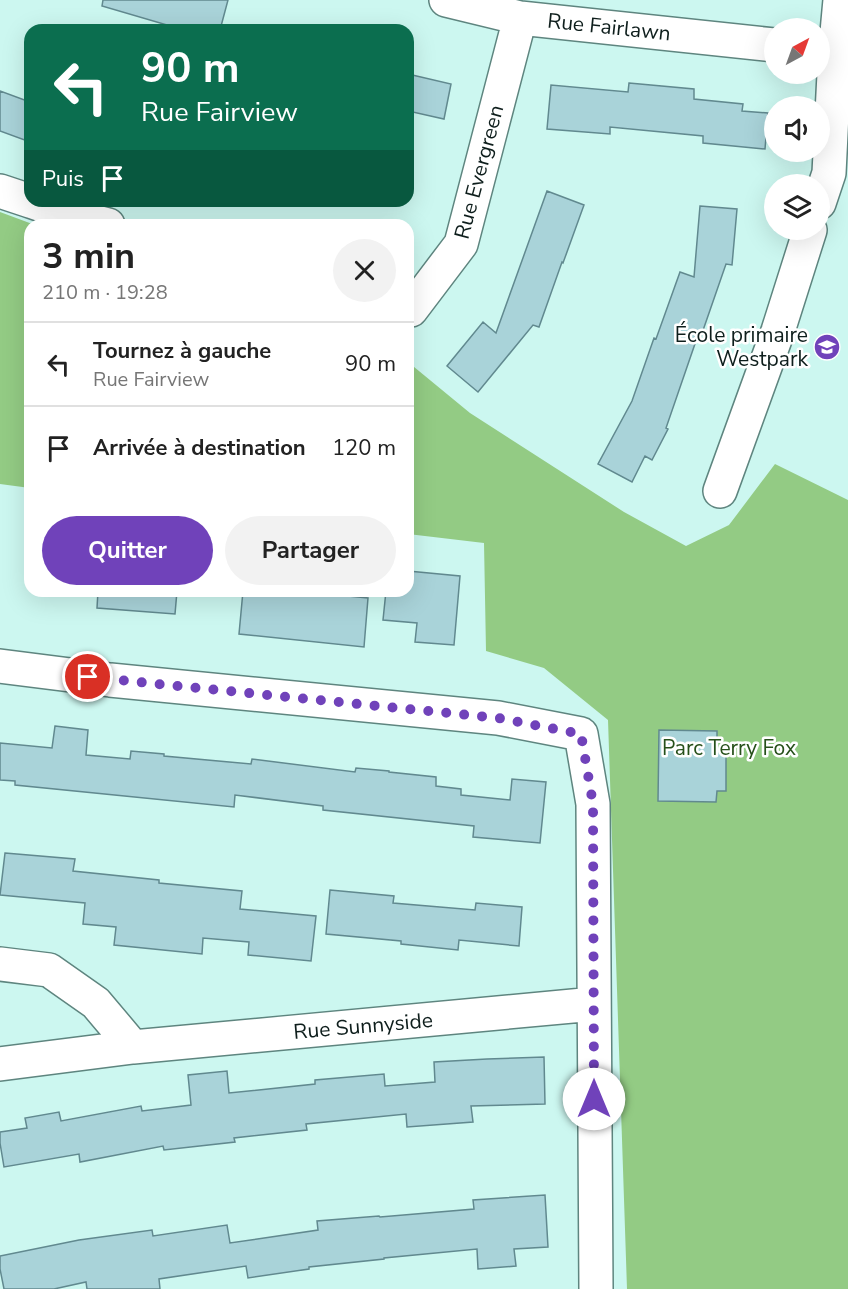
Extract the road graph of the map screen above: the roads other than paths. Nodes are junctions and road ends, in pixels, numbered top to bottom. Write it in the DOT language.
graph roads {
  1 [pos="446,0"];
  2 [pos="840,0"];
  3 [pos="520,18"];
  4 [pos="830,41"];
  5 [pos="764,44"];
  6 [pos="828,84"];
  7 [pos="829,174"];
  8 [pos="0,191"];
  9 [pos="24,199"];
  10 [pos="48,207"];
  11 [pos="85,219"];
  12 [pos="807,240"];
  13 [pos="414,306"];
  14 [pos="720,491"];
  15 [pos="0,666"];
  16 [pos="0,964"];
  17 [pos="594,1004"];
  18 [pos="133,1047"];
  19 [pos="0,1064"];
  20 [pos="596,1289"];
  1 -- 3 [label="street, Rue Fairlawn"];
  2 -- 4 [label="street"];
  3 -- 5 [label="street, Rue Fairlawn"];
  3 -- 13 [label="street, Rue Evergreen"];
  6 -- 7 [label="street"];
  8 -- 9 [label="street"];
  10 -- 11 [label="street"];
  12 -- 14 [label="street"];
  15 -- 17 [label="street"];
  16 -- 18 [label="street"];
  17 -- 18 [label="street, Rue Sunnyside"];
  17 -- 20 [label="street"];
  18 -- 19 [label="street, Rue Sunnyside"];
}
